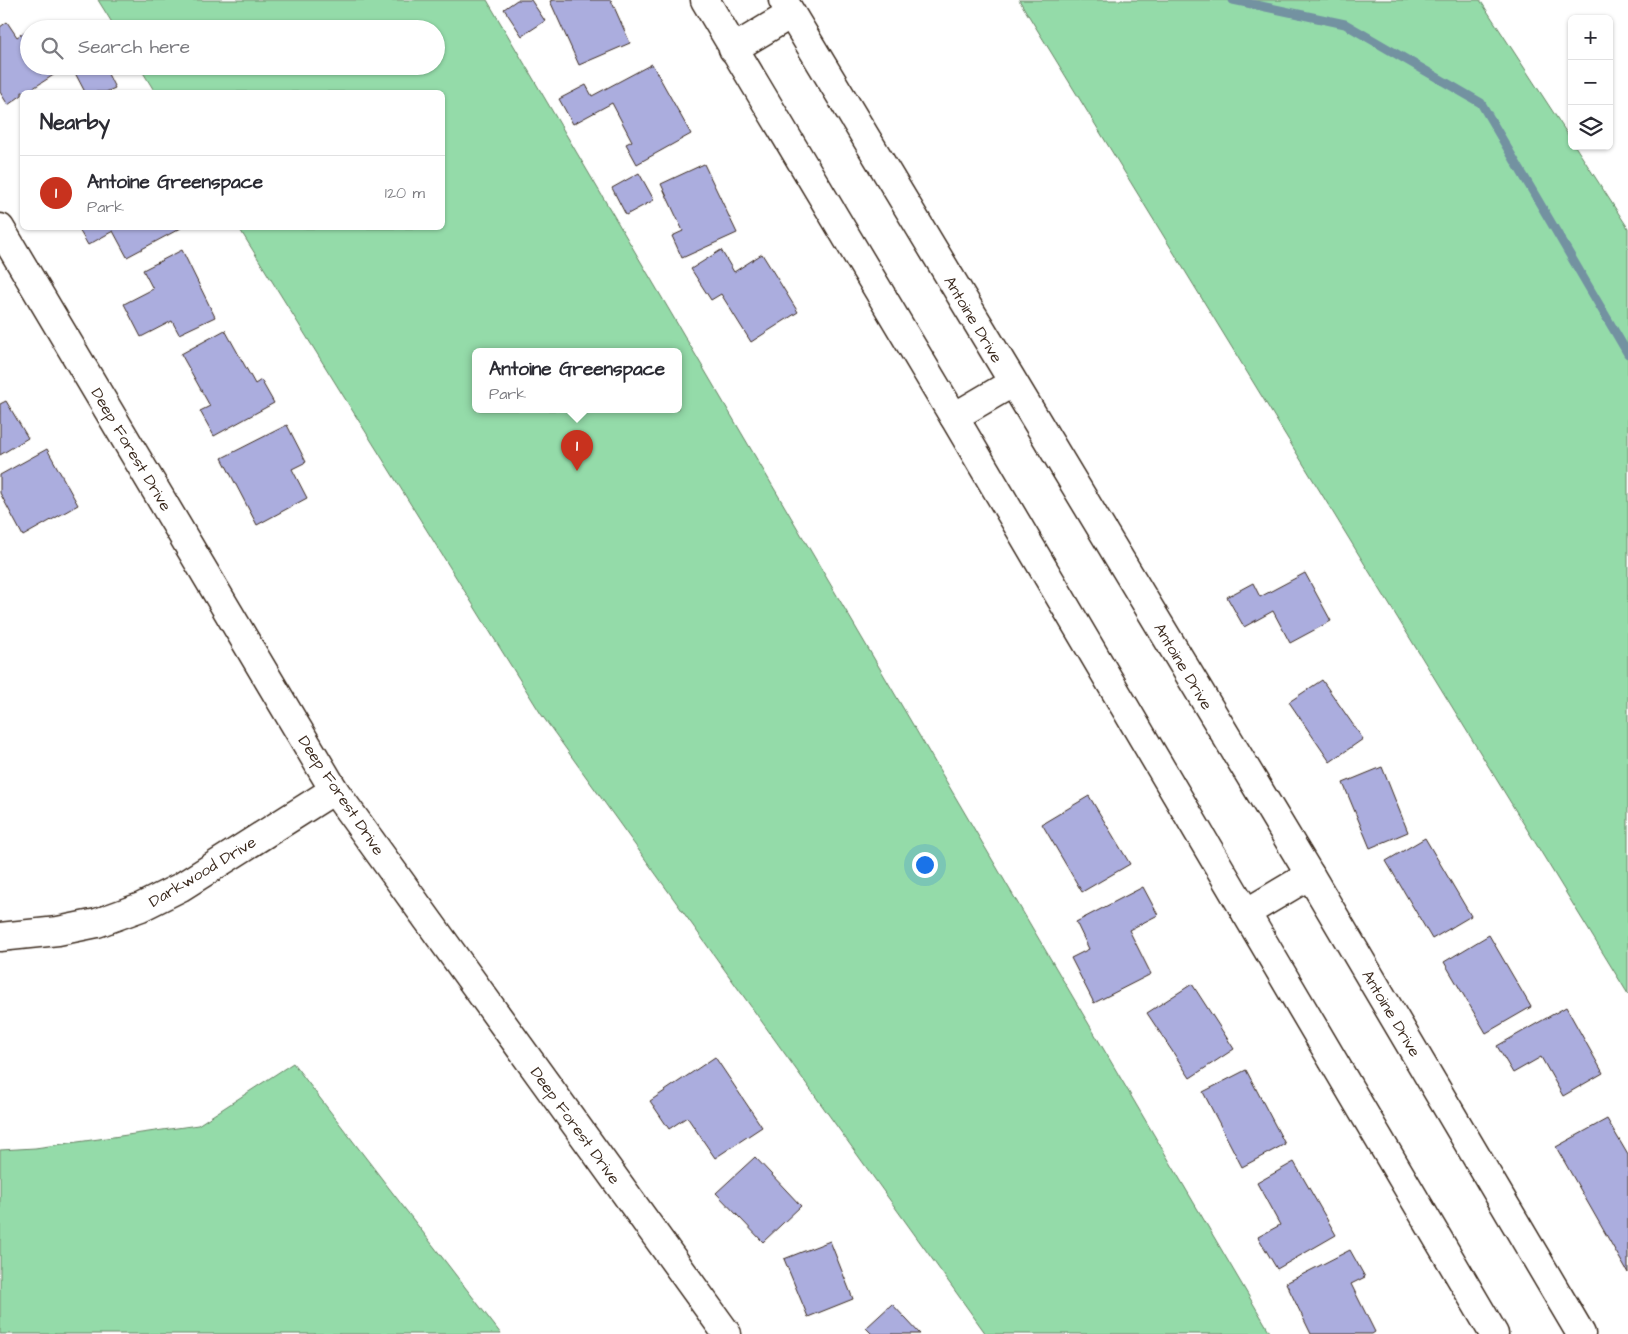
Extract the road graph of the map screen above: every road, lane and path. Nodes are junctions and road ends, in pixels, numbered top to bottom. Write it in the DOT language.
graph roads {
  1 [pos="705,0"];
  2 [pos="787,7"];
  3 [pos="733,49"];
  4 [pos="0,228"];
  5 [pos="1012,383"];
  6 [pos="954,417"];
  7 [pos="334,790"];
  8 [pos="1310,875"];
  9 [pos="1246,913"];
  10 [pos="0,937"];
  11 [pos="727,1334"];
  12 [pos="1494,1334"];
  13 [pos="1581,1334"];
  1 -- 3 [label="main road"];
  2 -- 3 [label="main road"];
  2 -- 5 [label="main road, Antoine Drive"];
  3 -- 6 [label="main road"];
  4 -- 7 [label="main road, Deep Forest Drive"];
  5 -- 6 [label="main road"];
  5 -- 8 [label="main road, Antoine Drive"];
  6 -- 9 [label="main road"];
  7 -- 10 [label="main road, Darkwood Drive"];
  7 -- 11 [label="main road, Deep Forest Drive"];
  8 -- 9 [label="main road"];
  8 -- 13 [label="main road, Antoine Drive"];
  9 -- 12 [label="main road"];
}
